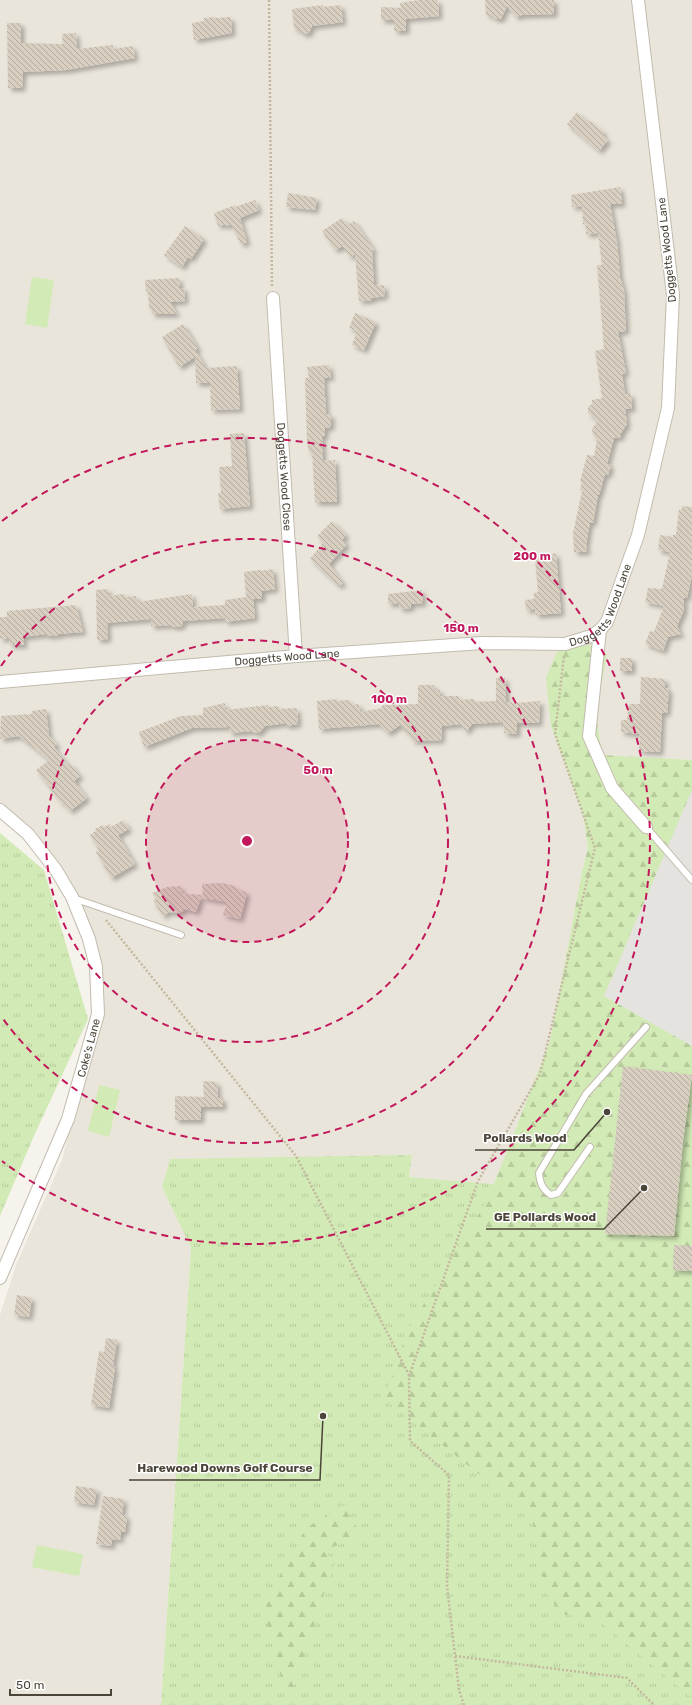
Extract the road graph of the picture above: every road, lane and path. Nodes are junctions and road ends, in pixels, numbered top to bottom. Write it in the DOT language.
graph roads {
  1 [pos="269,0"];
  2 [pos="638,0"];
  3 [pos="273,298"];
  4 [pos="600,630"];
  5 [pos="565,644"];
  6 [pos="296,656"];
  7 [pos="0,682"];
  8 [pos="0,810"];
  9 [pos="646,827"];
  10 [pos="692,880"];
  11 [pos="72,897"];
  12 [pos="93,904"];
  13 [pos="181,935"];
  14 [pos="646,1027"];
  15 [pos="590,1147"];
  16 [pos="0,1278"];
  17 [pos="409,1376"];
  18 [pos="455,1656"];
  19 [pos="464,1705"];
  20 [pos="654,1705"];
  1 -- 3 [label="path"];
  2 -- 4 [label="street, Doggetts Wood Lane"];
  3 -- 6 [label="street, Doggetts Wood Close"];
  4 -- 5 [label="street, Doggetts Wood Lane"];
  4 -- 9 [label="street"];
  5 -- 6 [label="street, Doggetts Wood Lane"];
  5 -- 17 [label="path"];
  6 -- 7 [label="street, Doggetts Wood Lane"];
  8 -- 11 [label="street, Coke's Lane"];
  9 -- 10 [label="lane"];
  11 -- 12 [label="lane"];
  11 -- 16 [label="street, Coke's Lane"];
  12 -- 13 [label="lane"];
  12 -- 17 [label="path"];
  14 -- 15 [label="lane"];
  17 -- 18 [label="path"];
  18 -- 19 [label="path"];
  18 -- 20 [label="path"];
}
